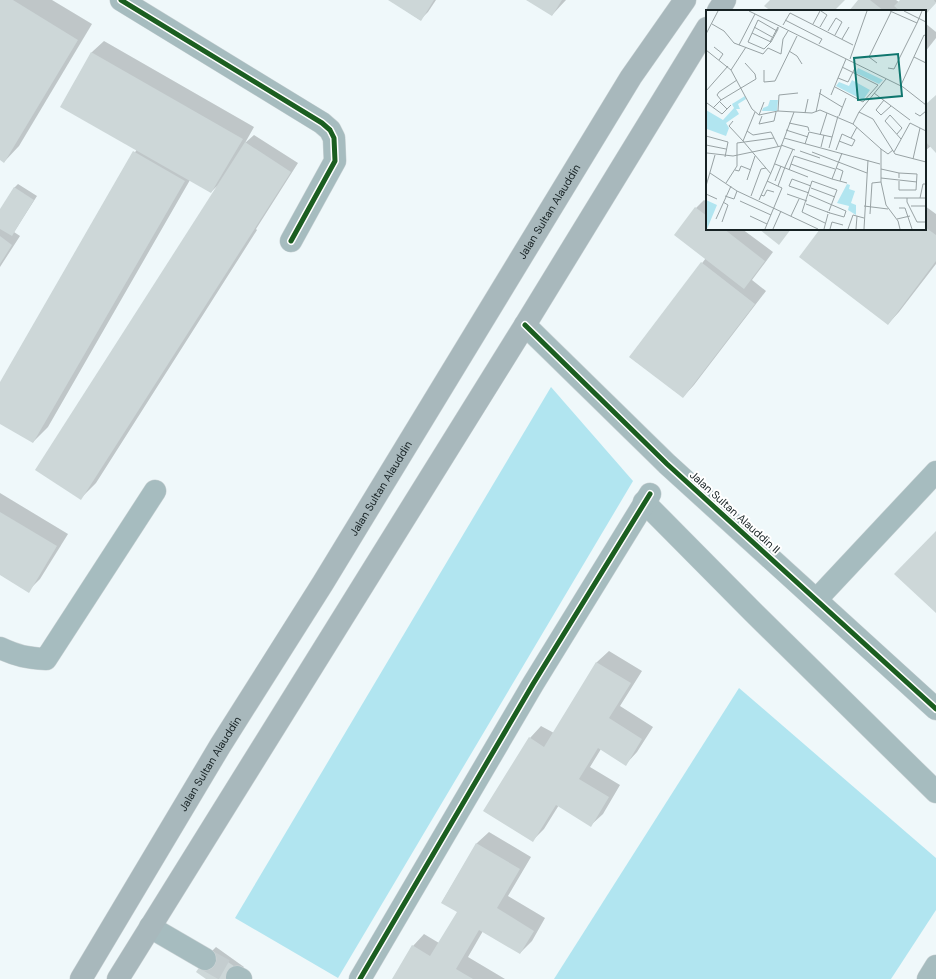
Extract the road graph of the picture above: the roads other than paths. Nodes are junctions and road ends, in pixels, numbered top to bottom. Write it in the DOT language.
graph roads {
  1 [pos="120,0"];
  2 [pos="685,0"];
  3 [pos="725,0"];
  4 [pos="719,10"];
  5 [pos="706,30"];
  6 [pos="291,241"];
  7 [pos="525,325"];
  8 [pos="936,472"];
  9 [pos="155,491"];
  10 [pos="817,600"];
  11 [pos="0,648"];
  12 [pos="936,709"];
  13 [pos="936,792"];
  14 [pos="150,927"];
  15 [pos="193,952"];
  16 [pos="936,966"];
  17 [pos="82,979"];
  18 [pos="118,979"];
  19 [pos="360,979"];
  20 [pos="928,979"];
  1 -- 6 [label="street"];
  2 -- 17 [label="highway, Jalan Sultan Alauddin"];
  3 -- 4 [label="highway"];
  5 -- 7 [label="highway"];
  7 -- 10 [label="street, Jalan Sultan Alauddin II"];
  7 -- 14 [label="highway"];
  8 -- 10 [label="street"];
  9 -- 11 [label="street"];
  10 -- 12 [label="street, Jalan Sultan Alauddin II"];
  13 -- 19 [label="street"];
  14 -- 15 [label="street"];
  14 -- 18 [label="highway"];
  16 -- 20 [label="street"];
}
